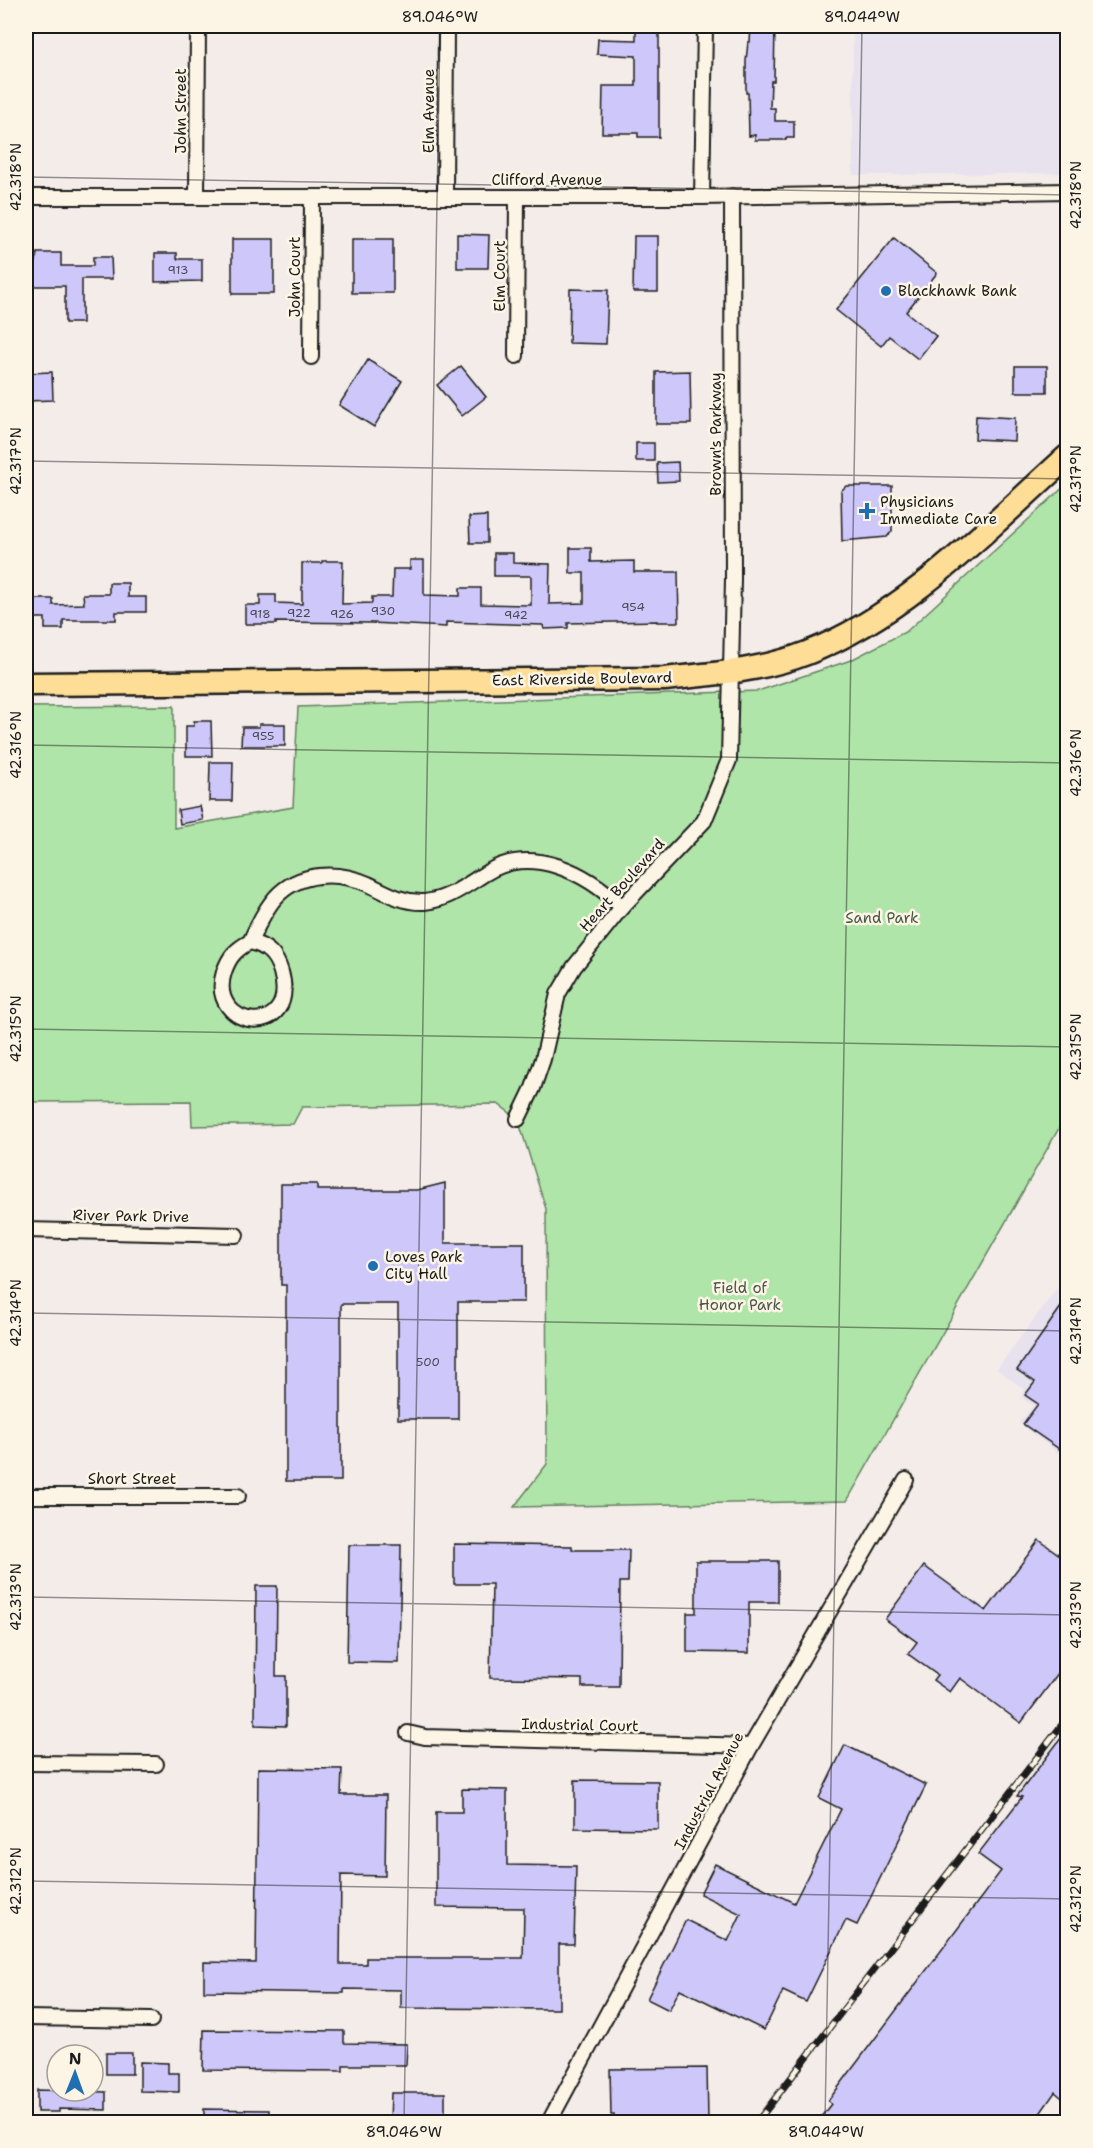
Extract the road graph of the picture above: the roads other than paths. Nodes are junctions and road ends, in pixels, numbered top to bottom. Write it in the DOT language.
graph roads {
  1 [pos="198,26"];
  2 [pos="446,26"];
  3 [pos="705,26"];
  4 [pos="1068,191"];
  5 [pos="197,196"];
  6 [pos="732,196"];
  7 [pos="26,197"];
  8 [pos="312,197"];
  9 [pos="445,197"];
  10 [pos="517,197"];
  11 [pos="702,197"];
  12 [pos="516,356"];
  13 [pos="311,357"];
  14 [pos="1068,456"];
  15 [pos="732,672"];
  16 [pos="26,684"];
  17 [pos="621,907"];
  18 [pos="250,942"];
  19 [pos="518,1119"];
  20 [pos="26,1230"];
  21 [pos="236,1235"];
  22 [pos="906,1480"];
  23 [pos="26,1496"];
  24 [pos="238,1496"];
  25 [pos="408,1733"];
  26 [pos="751,1746"];
  27 [pos="26,1763"];
  28 [pos="156,1764"];
  29 [pos="26,2018"];
  30 [pos="151,2020"];
  31 [pos="549,2122"];
  1 -- 5 [label="street, John Street"];
  2 -- 9 [label="street, Elm Avenue"];
  3 -- 11 [label="street"];
  4 -- 6 [label="street, Clifford Avenue"];
  5 -- 7 [label="street, Clifford Avenue"];
  5 -- 8 [label="street, Clifford Avenue"];
  6 -- 11 [label="street, Clifford Avenue"];
  6 -- 15 [label="street, Brown's Parkway"];
  8 -- 9 [label="street, Clifford Avenue"];
  8 -- 13 [label="street, John Court"];
  9 -- 10 [label="street, Clifford Avenue"];
  10 -- 11 [label="street, Clifford Avenue"];
  10 -- 12 [label="street, Elm Court"];
  14 -- 15 [label="main road, East Riverside Boulevard"];
  15 -- 16 [label="main road, East Riverside Boulevard"];
  15 -- 17 [label="street, Heart Boulevard"];
  17 -- 18 [label="street"];
  17 -- 19 [label="street, Heart Boulevard"];
  18 -- 18 [label="street"];
  20 -- 21 [label="street, River Park Drive"];
  22 -- 26 [label="street, Industrial Avenue"];
  23 -- 24 [label="street, Short Street"];
  25 -- 26 [label="street, Industrial Court"];
  26 -- 31 [label="street, Industrial Avenue"];
  27 -- 28 [label="street"];
  29 -- 30 [label="street"];
}
